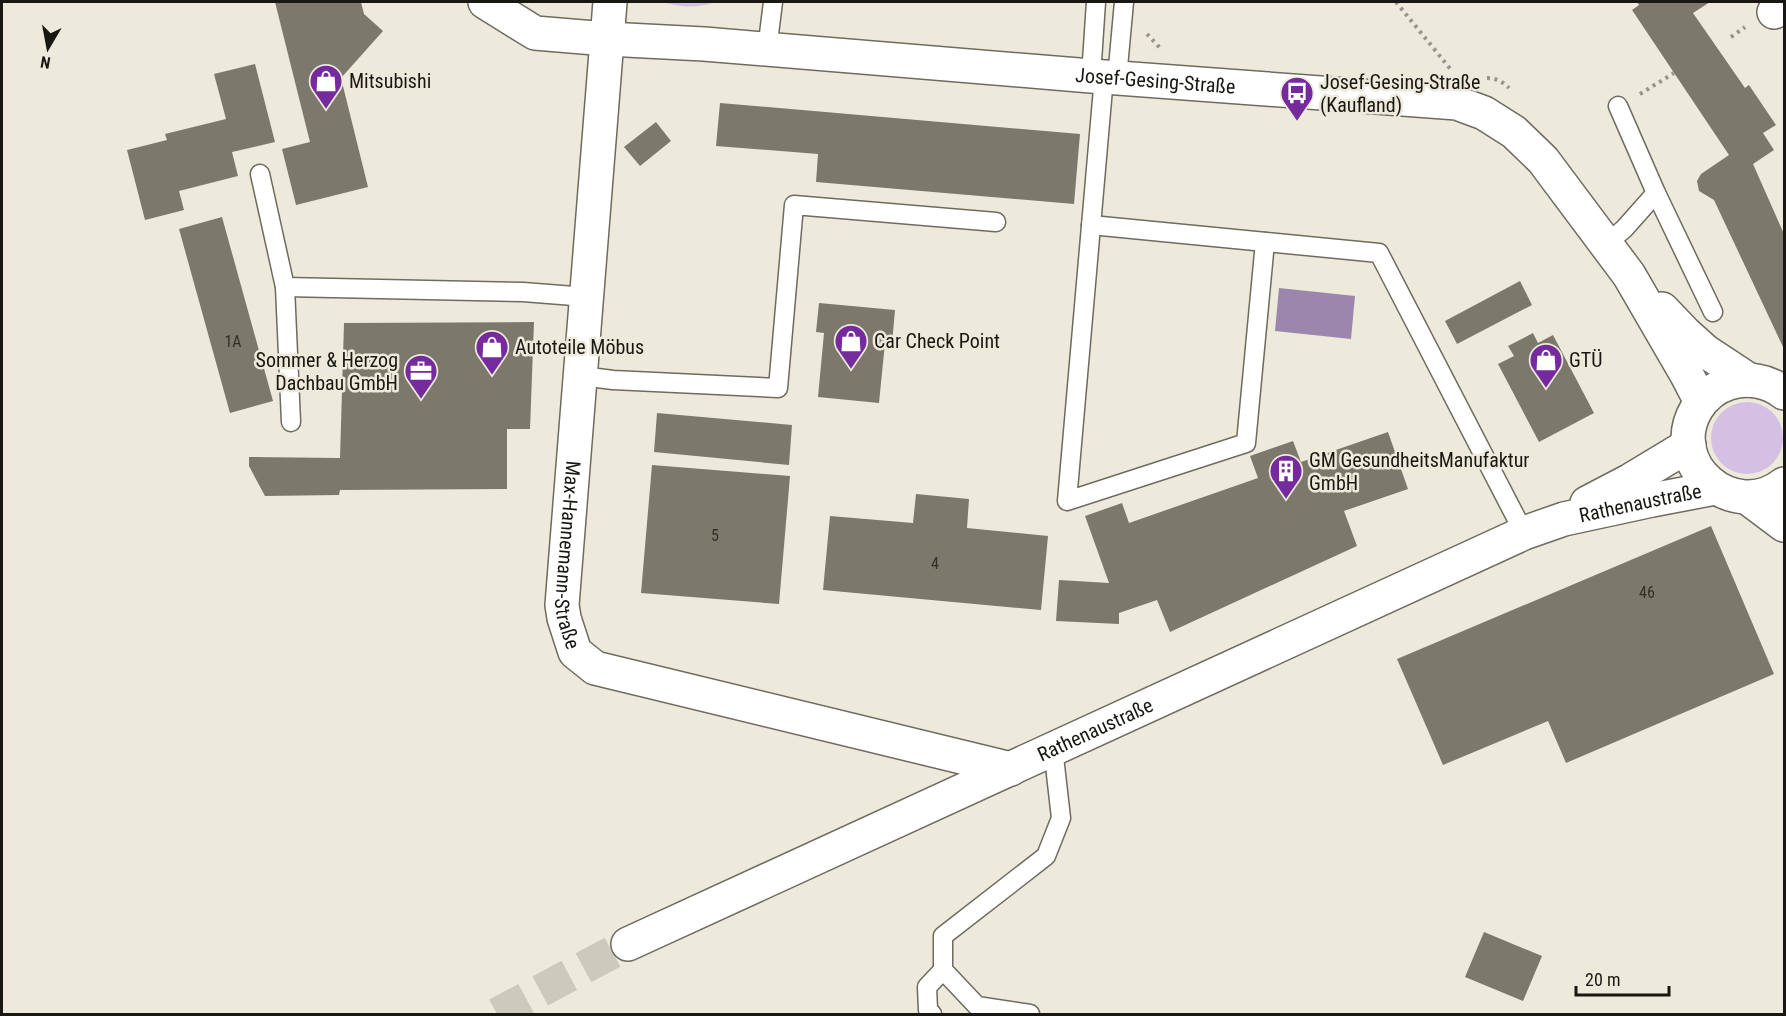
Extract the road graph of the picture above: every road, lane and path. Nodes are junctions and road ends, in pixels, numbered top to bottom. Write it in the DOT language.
graph roads {
  1 [pos="485,2"];
  2 [pos="610,2"];
  3 [pos="773,2"];
  4 [pos="1096,2"];
  5 [pos="1124,2"];
  6 [pos="1396,2"];
  7 [pos="1769,14"];
  8 [pos="1146,24"];
  9 [pos="1731,37"];
  10 [pos="607,39"];
  11 [pos="767,50"];
  12 [pos="1168,50"];
  13 [pos="1674,73"];
  14 [pos="1444,75"];
  15 [pos="1104,77"];
  16 [pos="1484,78"];
  17 [pos="1646,92"];
  18 [pos="1514,94"];
  19 [pos="1618,106"];
  20 [pos="260,174"];
  21 [pos="1656,193"];
  22 [pos="996,222"];
  23 [pos="1091,225"];
  24 [pos="1265,242"];
  25 [pos="1606,244"];
  26 [pos="1629,275"];
  27 [pos="285,287"];
  28 [pos="587,297"];
  29 [pos="1713,312"];
  30 [pos="581,376"];
  31 [pos="1749,380"];
  32 [pos="1785,393"];
  33 [pos="1701,402"];
  34 [pos="291,422"];
  35 [pos="1689,445"];
  36 [pos="1785,484"];
  37 [pos="1715,488"];
  38 [pos="1749,498"];
  39 [pos="1564,519"];
  40 [pos="1785,525"];
  41 [pos="1524,533"];
  42 [pos="1053,748"];
  43 [pos="1011,769"];
  44 [pos="628,944"];
  45 [pos="943,970"];
  46 [pos="932,1014"];
  47 [pos="1030,1014"];
  1 -- 10 [label="street, Josef-Gesing-Straße"];
  2 -- 10 [label="street, Max-Hannemann-Straße"];
  3 -- 11 [label="lane"];
  4 -- 15 [label="lane"];
  5 -- 15 [label="lane"];
  6 -- 14 [label="path"];
  7 -- 9 [label="path"];
  8 -- 12 [label="path"];
  10 -- 11 [label="street, Josef-Gesing-Straße"];
  10 -- 28 [label="street, Max-Hannemann-Straße"];
  11 -- 15 [label="street, Josef-Gesing-Straße"];
  13 -- 17 [label="path"];
  15 -- 23 [label="lane"];
  15 -- 25 [label="street, Josef-Gesing-Straße"];
  16 -- 18 [label="path"];
  19 -- 21 [label="lane"];
  20 -- 27 [label="lane"];
  21 -- 25 [label="lane"];
  21 -- 29 [label="lane"];
  22 -- 30 [label="lane"];
  23 -- 24 [label="lane"];
  23 -- 24 [label="lane"];
  24 -- 41 [label="lane"];
  25 -- 26 [label="street, Josef-Gesing-Straße"];
  26 -- 31 [label="street, Josef-Gesing-Straße"];
  26 -- 33 [label="street, Josef-Gesing-Straße"];
  27 -- 28 [label="lane"];
  27 -- 34 [label="lane"];
  28 -- 30 [label="street, Max-Hannemann-Straße"];
  30 -- 43 [label="street, Max-Hannemann-Straße"];
  31 -- 32 [label="street"];
  31 -- 33 [label="street"];
  33 -- 35 [label="street"];
  35 -- 37 [label="street"];
  35 -- 39 [label="street, Rathenaustraße"];
  36 -- 38 [label="street"];
  37 -- 38 [label="street"];
  37 -- 39 [label="street, Rathenaustraße"];
  38 -- 40 [label="street"];
  39 -- 41 [label="street, Rathenaustraße"];
  41 -- 42 [label="street, Rathenaustraße"];
  42 -- 43 [label="street, Rathenaustraße"];
  42 -- 45 [label="lane"];
  43 -- 44 [label="street, Rathenaustraße"];
  45 -- 46 [label="lane"];
  45 -- 47 [label="lane"];
}
